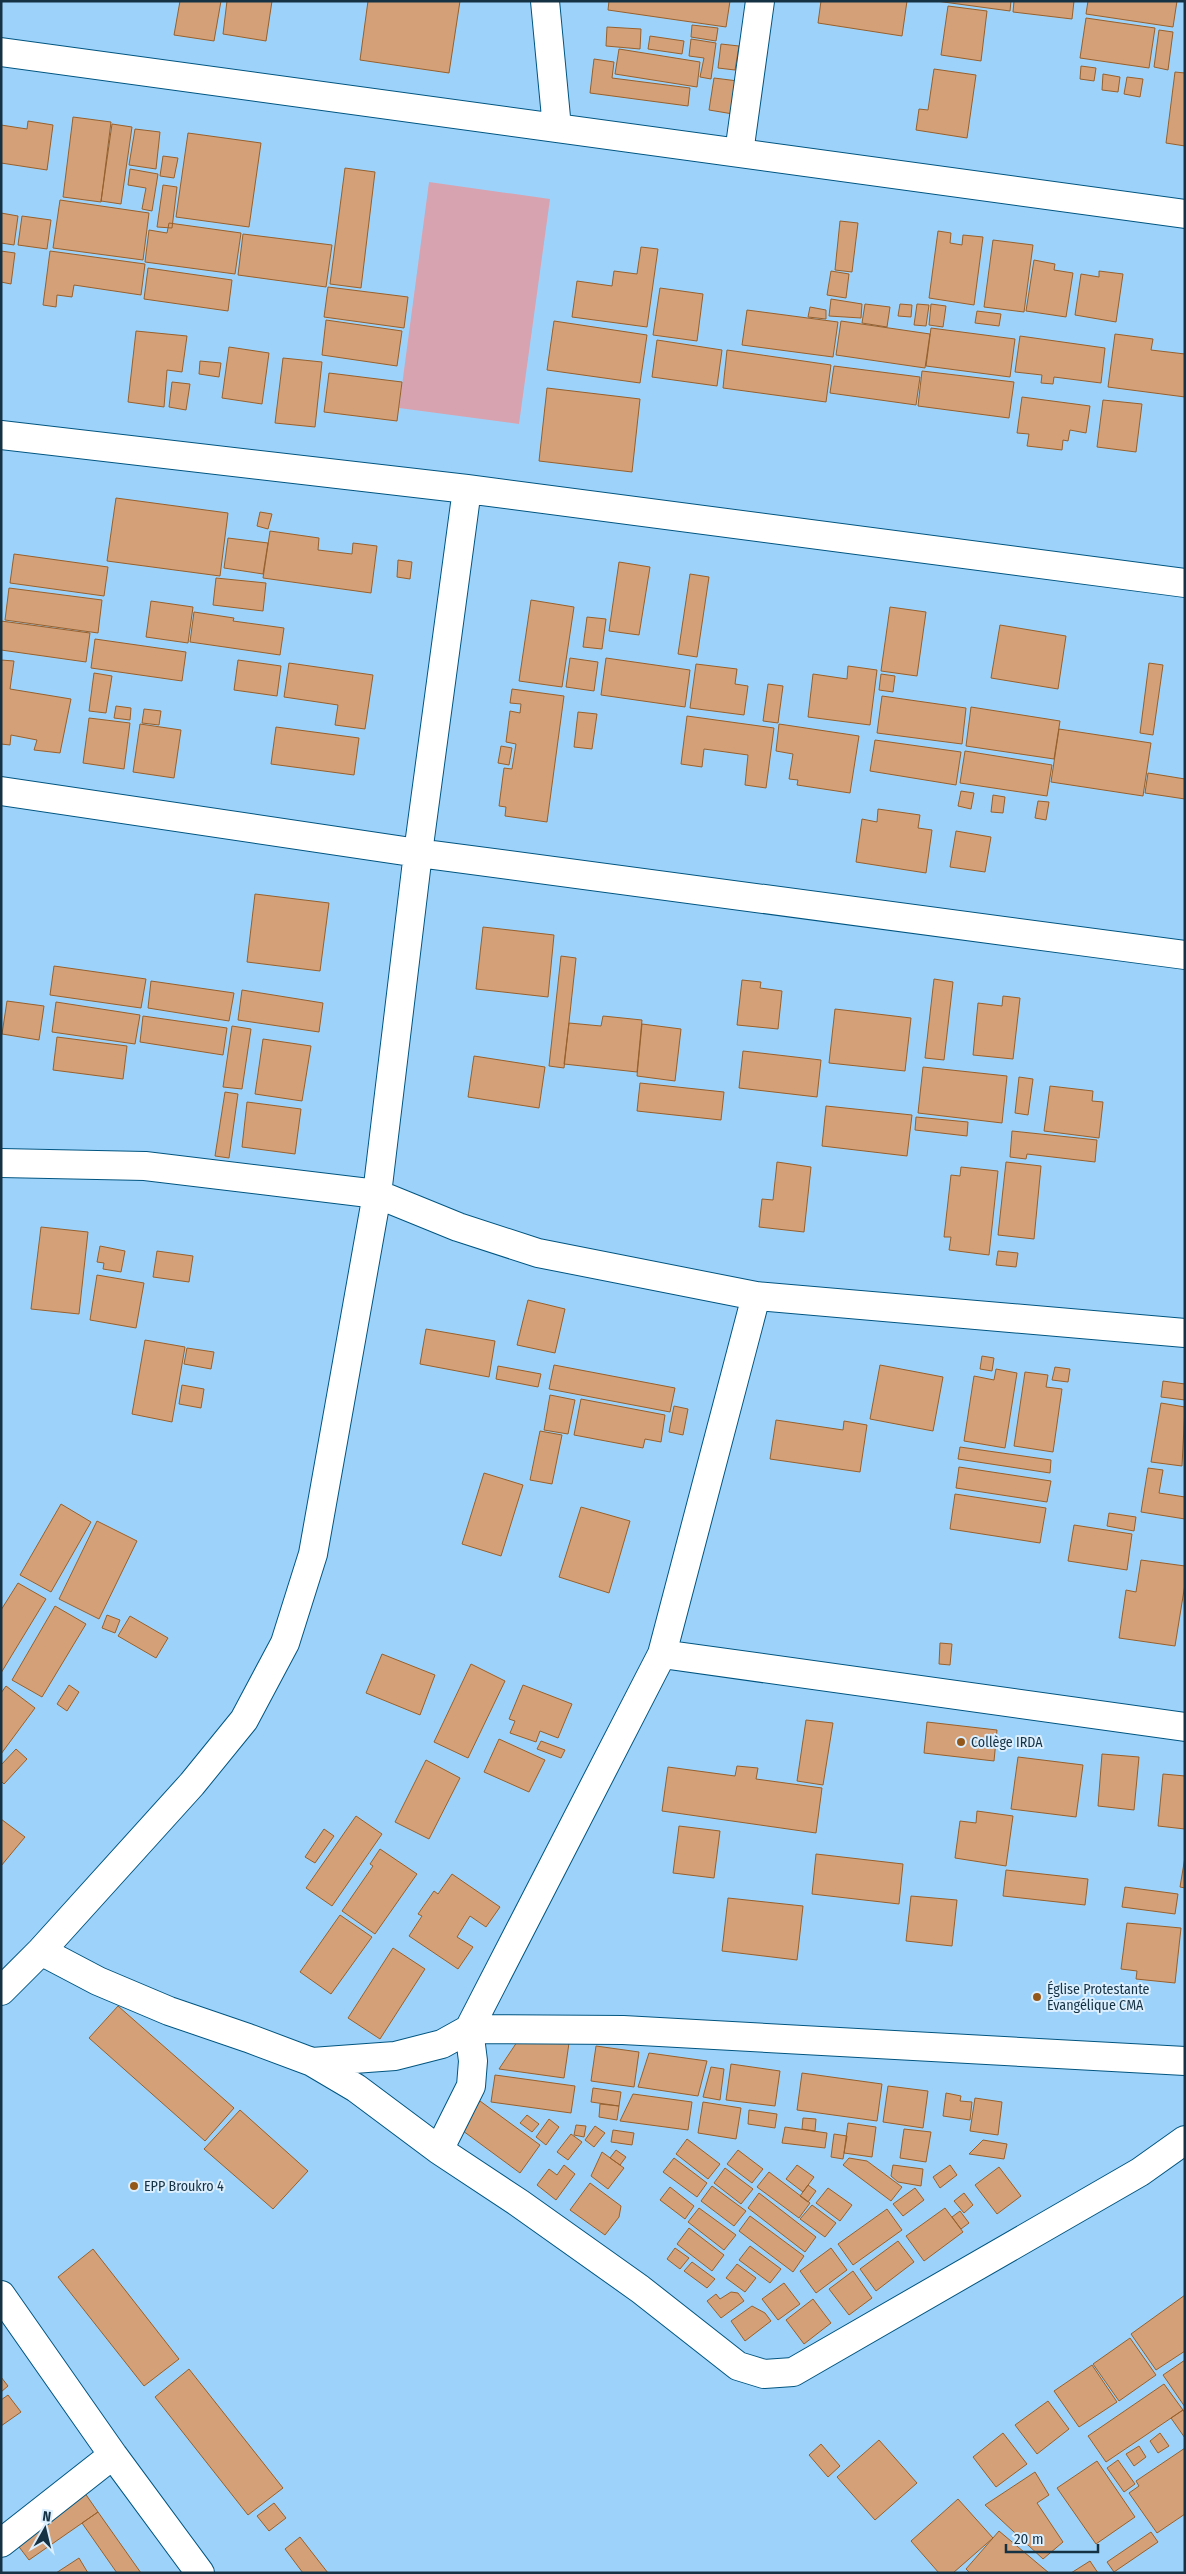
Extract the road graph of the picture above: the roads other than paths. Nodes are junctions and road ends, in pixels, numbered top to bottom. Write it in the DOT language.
graph roads {
  1 [pos="545,1"];
  2 [pos="760,1"];
  3 [pos="1,52"];
  4 [pos="557,128"];
  5 [pos="739,153"];
  6 [pos="1185,214"];
  7 [pos="1,435"];
  8 [pos="467,489"];
  9 [pos="1185,583"];
  10 [pos="1,792"];
  11 [pos="418,854"];
  12 [pos="1185,955"];
  13 [pos="1,1163"];
  14 [pos="377,1194"];
  15 [pos="756,1296"];
  16 [pos="1185,1333"];
  17 [pos="662,1654"];
  18 [pos="1185,1727"];
  19 [pos="41,1951"];
  20 [pos="1,1991"];
  21 [pos="469,2028"];
  22 [pos="1185,2061"];
  23 [pos="312,2062"];
  24 [pos="1185,2140"];
  25 [pos="439,2150"];
  26 [pos="1,2295"];
  27 [pos="112,2456"];
  28 [pos="1,2544"];
  29 [pos="200,2573"];
  1 -- 4 [label="street"];
  2 -- 5 [label="street"];
  3 -- 4 [label="street"];
  4 -- 5 [label="street"];
  5 -- 6 [label="street"];
  7 -- 8 [label="street"];
  8 -- 9 [label="street"];
  8 -- 11 [label="street"];
  10 -- 11 [label="street"];
  11 -- 12 [label="street"];
  11 -- 14 [label="street"];
  13 -- 14 [label="street"];
  14 -- 15 [label="street"];
  14 -- 19 [label="street"];
  15 -- 16 [label="street"];
  15 -- 17 [label="street"];
  17 -- 18 [label="street"];
  17 -- 21 [label="street"];
  19 -- 20 [label="street"];
  19 -- 23 [label="street"];
  21 -- 22 [label="street"];
  21 -- 23 [label="street"];
  21 -- 25 [label="street"];
  23 -- 25 [label="street"];
  24 -- 25 [label="street"];
  26 -- 27 [label="street"];
  27 -- 28 [label="street"];
  27 -- 29 [label="street"];
}
